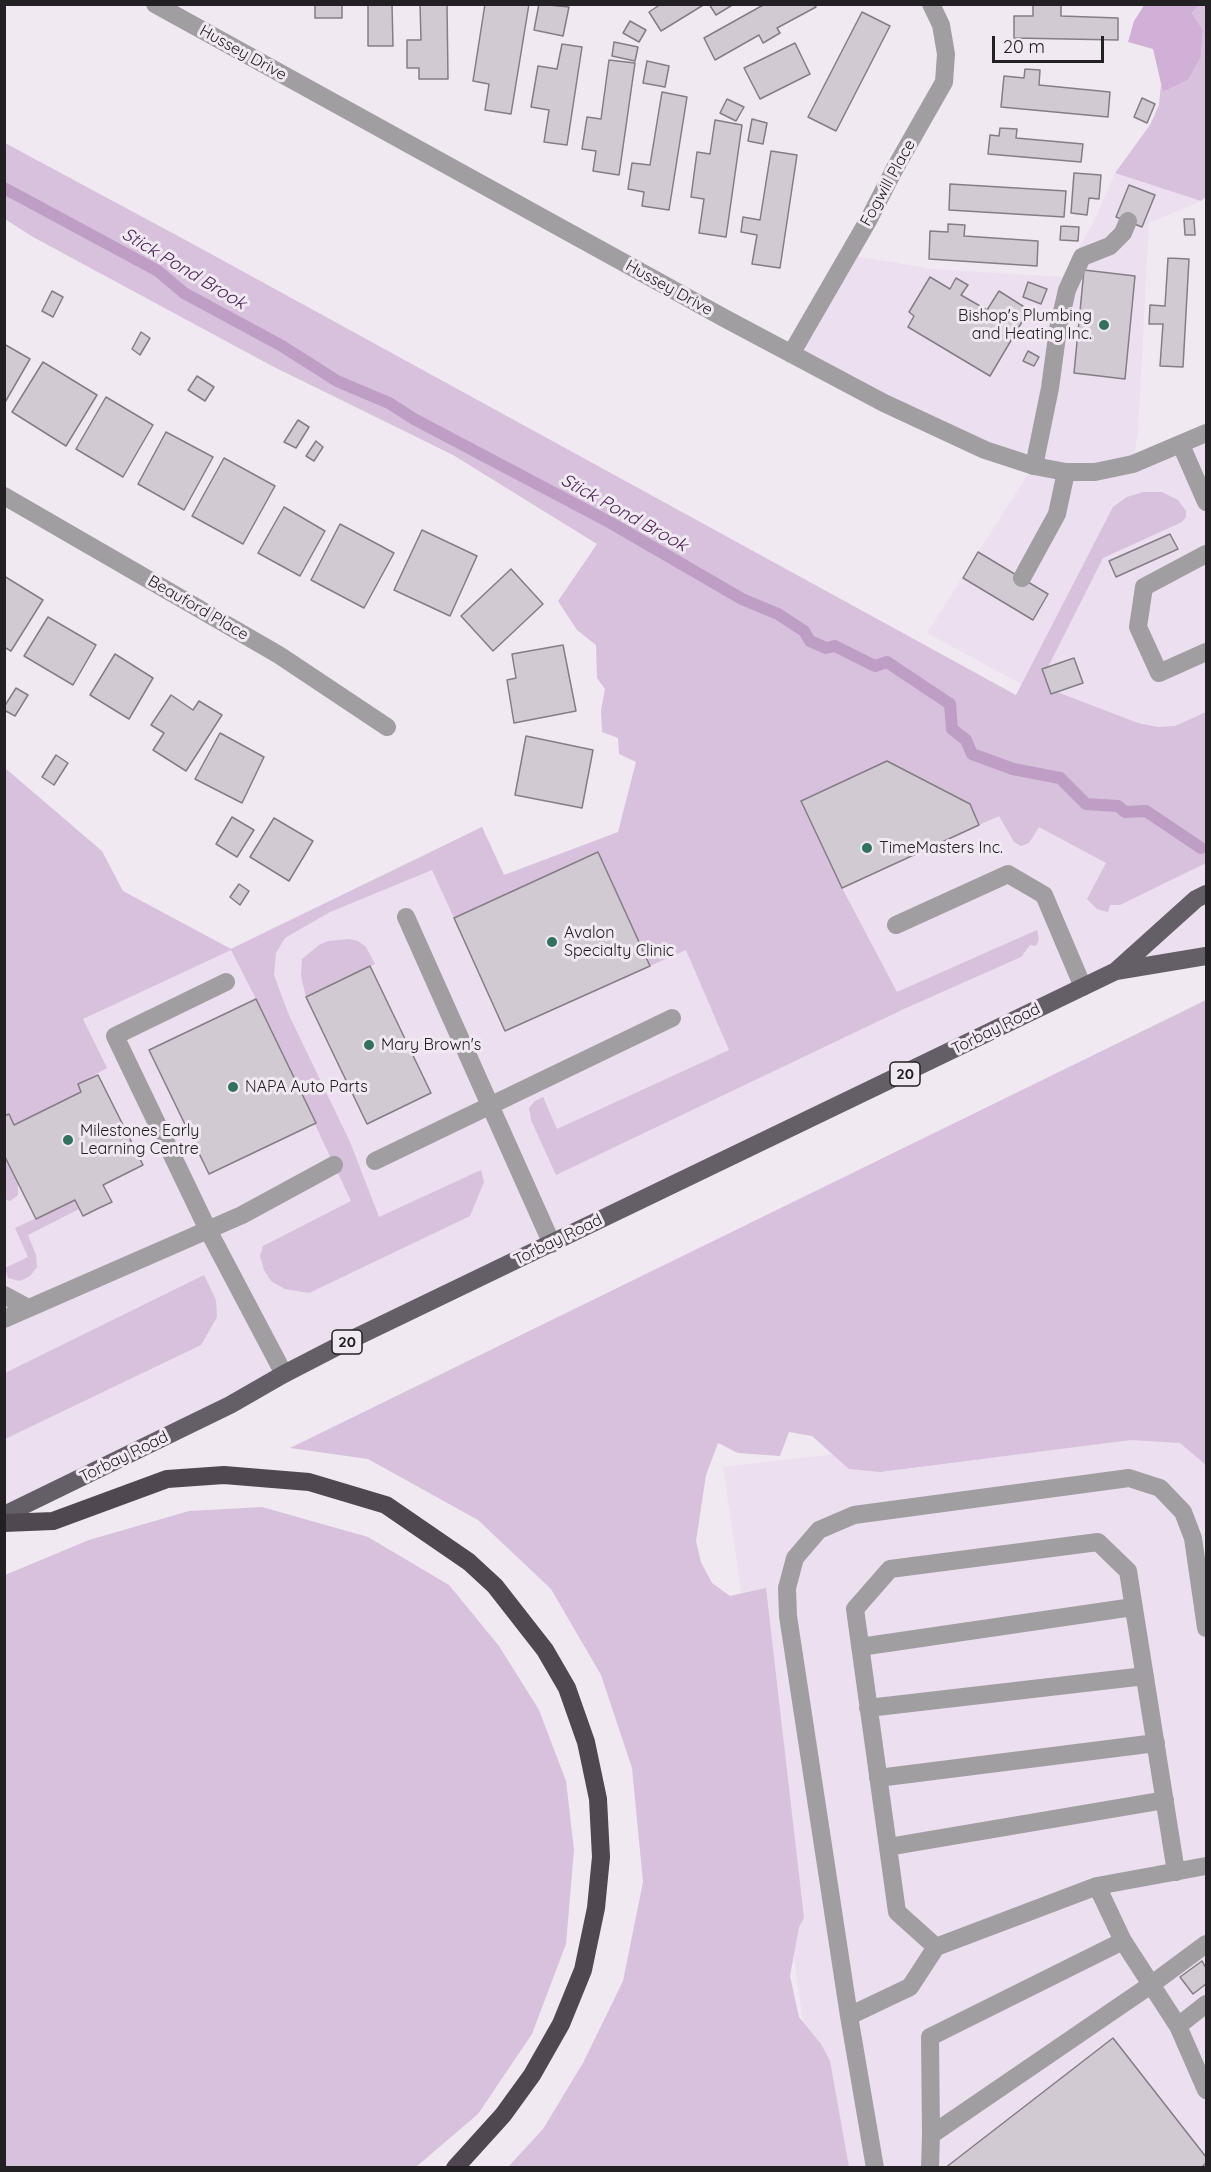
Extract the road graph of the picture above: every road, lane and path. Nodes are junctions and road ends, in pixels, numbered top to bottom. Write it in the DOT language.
graph roads {
  1 [pos="155,4"];
  2 [pos="931,4"];
  3 [pos="1128,221"];
  4 [pos="791,354"];
  5 [pos="1206,434"];
  6 [pos="1181,445"];
  7 [pos="1034,466"];
  8 [pos="1066,472"];
  9 [pos="4,496"];
  10 [pos="1206,502"];
  11 [pos="1206,554"];
  12 [pos="1022,578"];
  13 [pos="1206,652"];
  14 [pos="387,727"];
  15 [pos="1206,894"];
  16 [pos="406,917"];
  17 [pos="897,925"];
  18 [pos="1206,956"];
  19 [pos="1116,971"];
  20 [pos="226,982"];
  21 [pos="1083,987"];
  22 [pos="672,1018"];
  23 [pos="490,1106"];
  24 [pos="375,1161"];
  25 [pos="334,1165"];
  26 [pos="208,1230"];
  27 [pos="552,1244"];
  28 [pos="4,1295"];
  29 [pos="28,1308"];
  30 [pos="4,1319"];
  31 [pos="284,1374"];
  32 [pos="4,1515"];
  33 [pos="4,1523"];
  34 [pos="1134,1607"];
  35 [pos="1206,1628"];
  36 [pos="860,1647"];
  37 [pos="1145,1676"];
  38 [pos="868,1708"];
  39 [pos="1156,1743"];
  40 [pos="878,1778"];
  41 [pos="1164,1800"];
  42 [pos="888,1847"];
  43 [pos="1206,1866"];
  44 [pos="1176,1872"];
  45 [pos="1097,1886"];
  46 [pos="1123,1941"];
  47 [pos="1206,1944"];
  48 [pos="936,1947"];
  49 [pos="1152,1984"];
  50 [pos="1206,2004"];
  51 [pos="849,2016"];
  52 [pos="1178,2026"];
  53 [pos="1206,2090"];
  54 [pos="931,2135"];
  55 [pos="455,2168"];
  56 [pos="875,2168"];
  57 [pos="930,2168"];
  1 -- 4 [label="street, Hussey Drive"];
  2 -- 4 [label="street, Fogwill Place"];
  3 -- 7 [label="street"];
  4 -- 7 [label="street, Hussey Drive"];
  5 -- 6 [label="street, Hussey Drive"];
  6 -- 8 [label="street, Hussey Drive"];
  6 -- 10 [label="street"];
  7 -- 8 [label="street, Hussey Drive"];
  8 -- 12 [label="street"];
  9 -- 14 [label="street, Beauford Place"];
  11 -- 13 [label="street"];
  15 -- 19 [label="main road, Torbay Road / 20"];
  16 -- 23 [label="street"];
  17 -- 21 [label="street"];
  18 -- 19 [label="main road, Torbay Road / 20"];
  19 -- 21 [label="main road, Torbay Road / 20"];
  20 -- 26 [label="street"];
  21 -- 27 [label="main road, Torbay Road / 20"];
  22 -- 23 [label="street"];
  23 -- 24 [label="street"];
  23 -- 27 [label="street"];
  25 -- 26 [label="street"];
  26 -- 29 [label="street"];
  26 -- 31 [label="street"];
  27 -- 31 [label="main road, Torbay Road / 20"];
  28 -- 29 [label="street"];
  29 -- 30 [label="street"];
  31 -- 32 [label="main road, Torbay Road / 20"];
  33 -- 55 [label="highway"];
  34 -- 36 [label="street"];
  34 -- 36 [label="street"];
  34 -- 37 [label="street"];
  35 -- 51 [label="street"];
  36 -- 38 [label="street"];
  37 -- 38 [label="street"];
  37 -- 39 [label="street"];
  38 -- 40 [label="street"];
  39 -- 40 [label="street"];
  39 -- 41 [label="street"];
  40 -- 42 [label="street"];
  41 -- 42 [label="street"];
  41 -- 44 [label="street"];
  42 -- 48 [label="street"];
  43 -- 44 [label="street"];
  44 -- 45 [label="street"];
  45 -- 46 [label="street"];
  45 -- 48 [label="street"];
  46 -- 49 [label="street"];
  46 -- 54 [label="street"];
  47 -- 49 [label="street"];
  48 -- 51 [label="street"];
  49 -- 52 [label="street"];
  49 -- 54 [label="street"];
  50 -- 52 [label="street"];
  51 -- 56 [label="street"];
  52 -- 53 [label="street"];
  54 -- 57 [label="street"];
}
